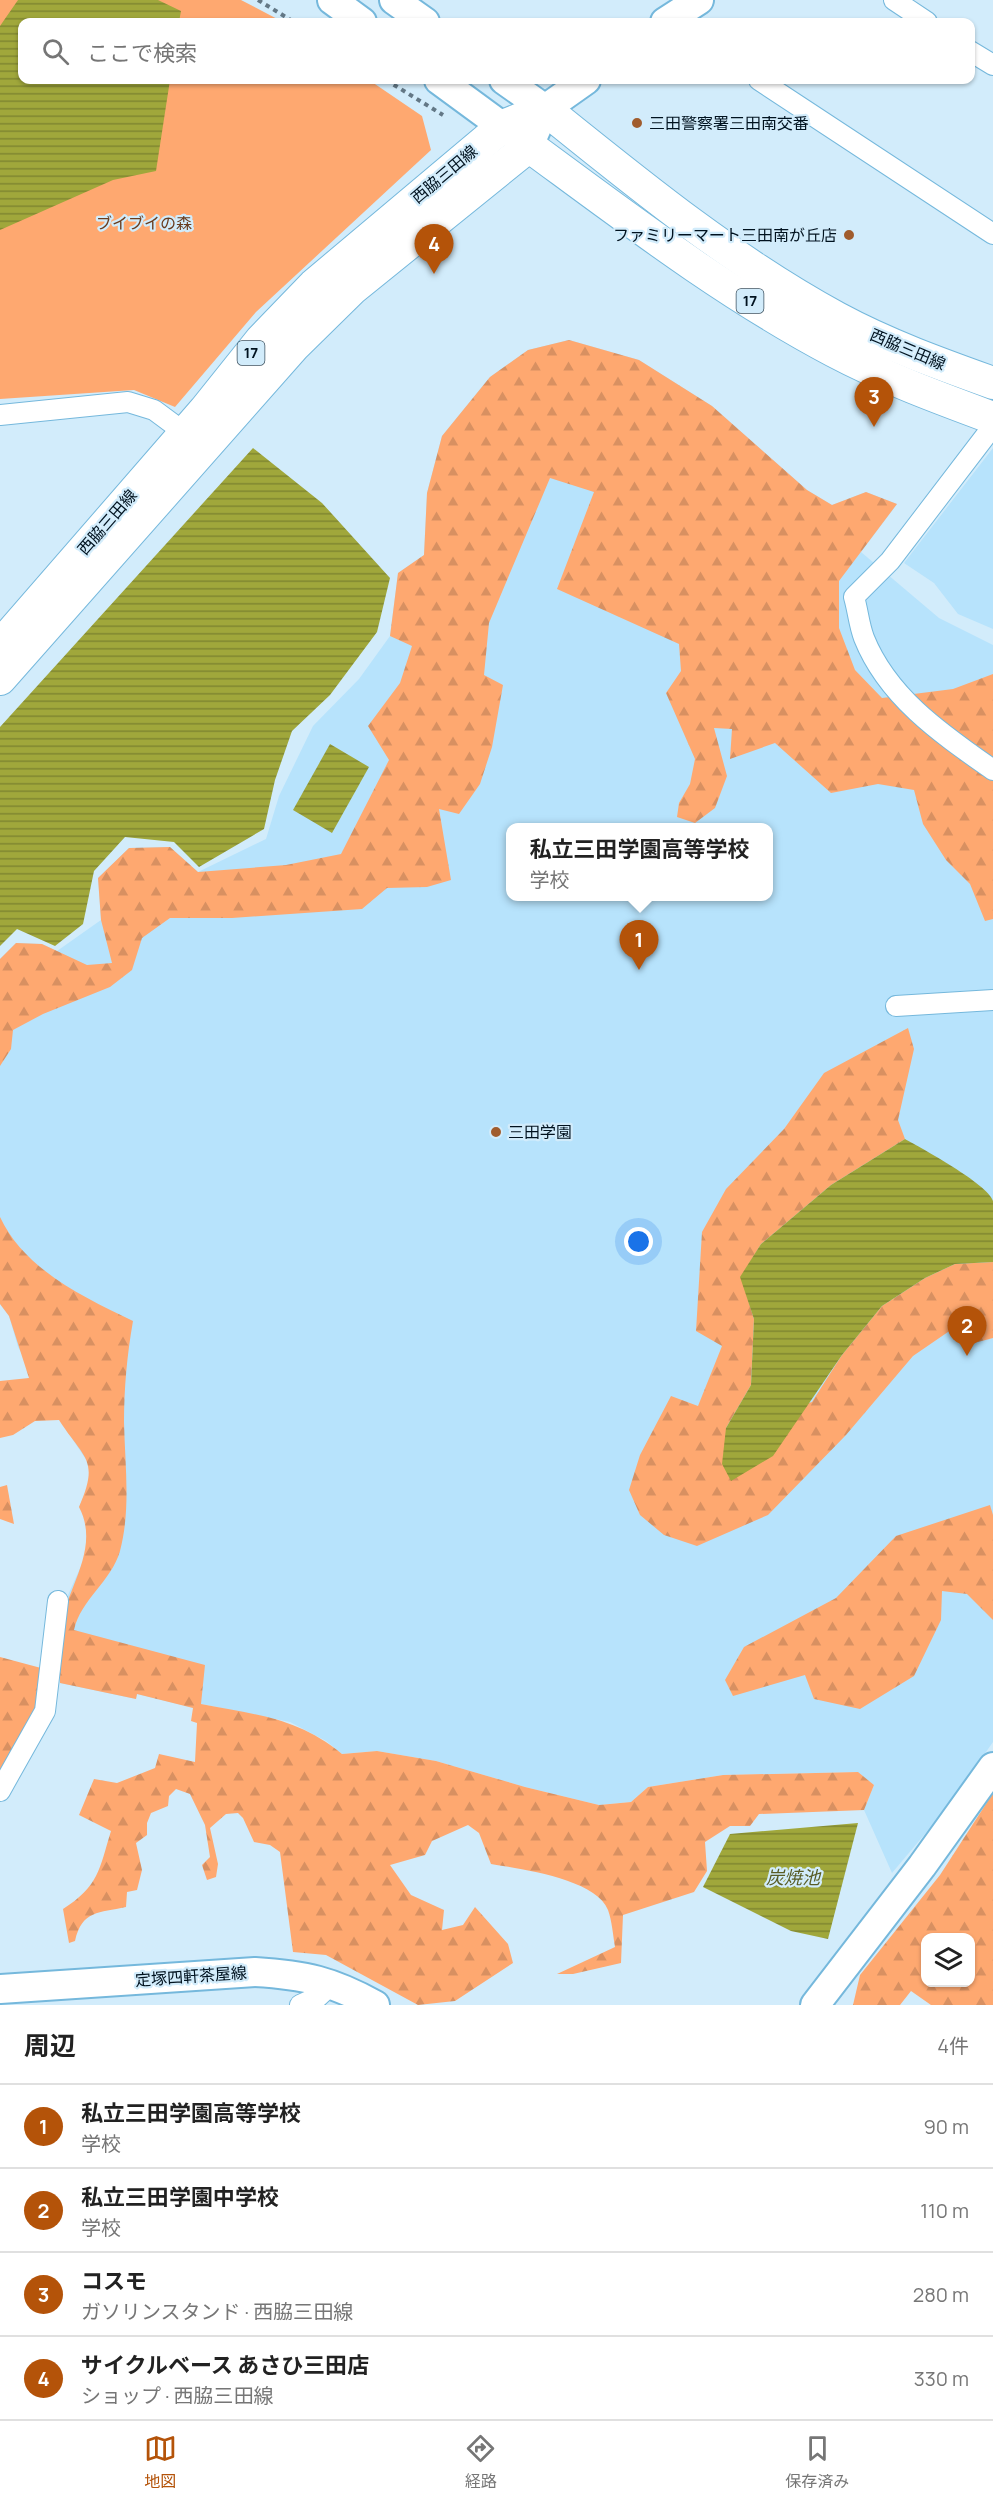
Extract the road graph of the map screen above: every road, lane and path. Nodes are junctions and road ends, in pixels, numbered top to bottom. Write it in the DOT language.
graph roads {
  1 [pos="258,0"];
  2 [pos="332,0"];
  3 [pos="394,0"];
  4 [pos="894,0"];
  5 [pos="287,18"];
  6 [pos="357,18"];
  7 [pos="419,18"];
  8 [pos="921,18"];
  9 [pos="975,54"];
  10 [pos="993,65"];
  11 [pos="445,84"];
  12 [pos="510,84"];
  13 [pos="580,84"];
  14 [pos="765,84"];
  15 [pos="545,109"];
  16 [pos="503,126"];
  17 [pos="529,146"];
  18 [pos="993,234"];
  19 [pos="993,383"];
  20 [pos="0,415"];
  21 [pos="993,418"];
  22 [pos="993,426"];
  23 [pos="185,433"];
  24 [pos="0,646"];
  25 [pos="0,680"];
  26 [pos="993,770"];
  27 [pos="993,1000"];
  28 [pos="897,1006"];
  29 [pos="58,1601"];
  30 [pos="993,1767"];
  31 [pos="0,1791"];
  32 [pos="333,1983"];
  33 [pos="0,1989"];
  34 [pos="300,2005"];
  35 [pos="375,2005"];
  36 [pos="815,2005"];
  1 -- 5 [label="path"];
  2 -- 6 [label="main road"];
  3 -- 7 [label="main road"];
  4 -- 8 [label="street"];
  9 -- 10 [label="street"];
  11 -- 16 [label="main road"];
  12 -- 15 [label="main road"];
  13 -- 15 [label="main road"];
  14 -- 18 [label="street"];
  15 -- 16 [label="main road, 西脇三田線 / 17"];
  15 -- 17 [label="main road"];
  15 -- 19 [label="main road, 西脇三田線 / 17"];
  16 -- 17 [label="main road"];
  16 -- 23 [label="main road, 西脇三田線 / 17"];
  17 -- 21 [label="main road, 西脇三田線 / 17"];
  17 -- 25 [label="main road, 西脇三田線 / 17"];
  20 -- 23 [label="street"];
  22 -- 26 [label="street"];
  23 -- 24 [label="main road, 西脇三田線 / 17"];
  27 -- 28 [label="street"];
  29 -- 31 [label="street"];
  30 -- 36 [label="main road"];
  32 -- 33 [label="main road, 定塚四軒茶屋線"];
  32 -- 34 [label="street"];
  32 -- 35 [label="main road, 定塚四軒茶屋線"];
}
